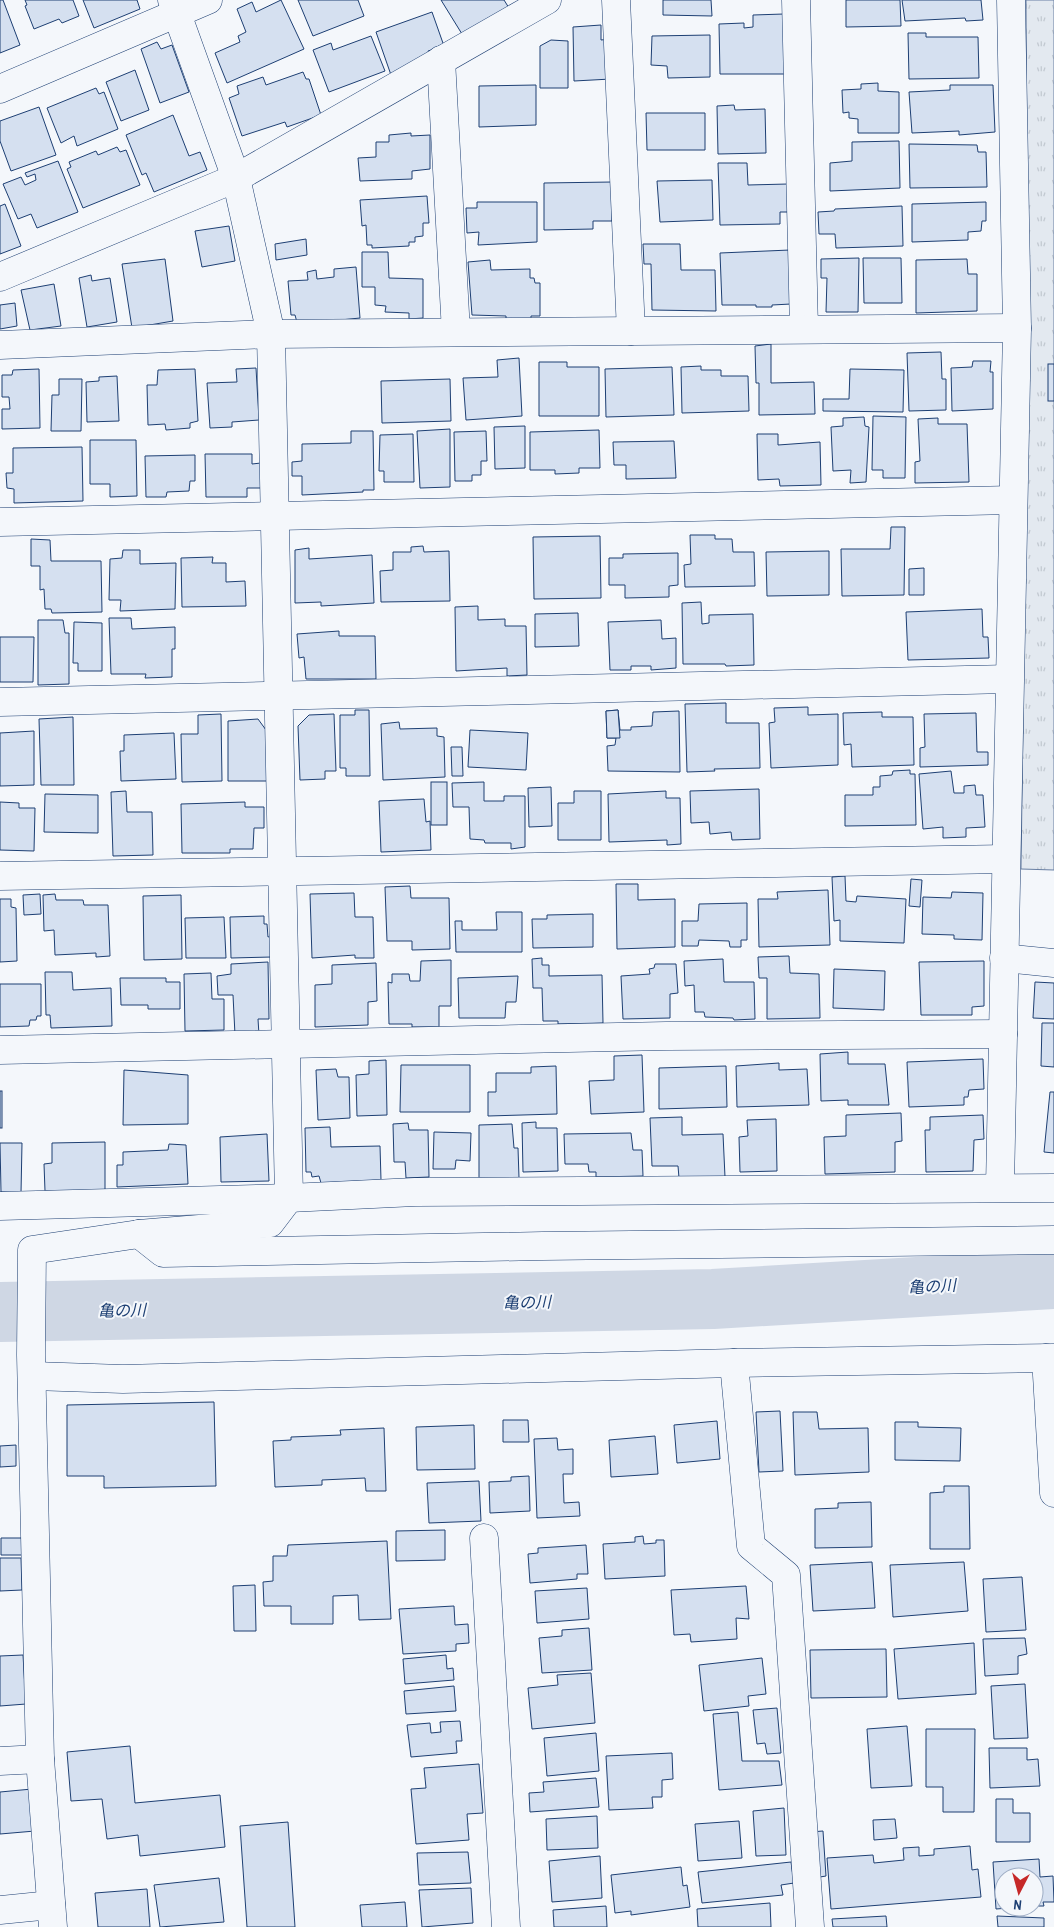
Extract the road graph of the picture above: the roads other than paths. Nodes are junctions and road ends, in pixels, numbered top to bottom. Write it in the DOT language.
graph roads {
  1 [pos="208,0"];
  2 [pos="547,0"];
  3 [pos="616,0"];
  4 [pos="796,0"];
  5 [pos="1011,0"];
  6 [pos="175,7"];
  7 [pos="441,60"];
  8 [pos="0,90"];
  9 [pos="236,178"];
  10 [pos="0,277"];
  11 [pos="1016,328"];
  12 [pos="804,330"];
  13 [pos="631,331"];
  14 [pos="456,332"];
  15 [pos="271,334"];
  16 [pos="0,345"];
  17 [pos="1013,500"];
  18 [pos="275,516"];
  19 [pos="0,522"];
  20 [pos="1010,679"];
  21 [pos="279,696"];
  22 [pos="0,702"];
  23 [pos="1006,859"];
  24 [pos="282,871"];
  25 [pos="0,876"];
  26 [pos="1004,958"];
  27 [pos="1054,963"];
  28 [pos="1003,1034"];
  29 [pos="286,1045"];
  30 [pos="0,1050"];
  31 [pos="1000,1187"];
  32 [pos="1054,1188"];
  33 [pos="288,1198"];
  34 [pos="0,1206"];
  35 [pos="139,1234"];
  36 [pos="1054,1240"];
  37 [pos="1050,1358"];
  38 [pos="734,1363"];
  39 [pos="32,1365"];
  40 [pos="1054,1492"];
  41 [pos="484,1538"];
  42 [pos="40,1759"];
  43 [pos="0,1761"];
  44 [pos="0,1910"];
  45 [pos="52,1916"];
  46 [pos="506,1927"];
  47 [pos="810,1927"];
  1 -- 6 [label="street"];
  2 -- 7 [label="street"];
  3 -- 13 [label="street"];
  4 -- 12 [label="street"];
  5 -- 11 [label="street"];
  6 -- 8 [label="street"];
  6 -- 9 [label="street"];
  7 -- 9 [label="street"];
  7 -- 14 [label="street"];
  9 -- 10 [label="street"];
  9 -- 15 [label="street"];
  11 -- 12 [label="street"];
  11 -- 17 [label="street"];
  12 -- 13 [label="street"];
  13 -- 14 [label="street"];
  14 -- 15 [label="street"];
  15 -- 16 [label="street"];
  15 -- 18 [label="street"];
  17 -- 18 [label="street"];
  17 -- 20 [label="street"];
  18 -- 19 [label="street"];
  18 -- 21 [label="street"];
  20 -- 21 [label="street"];
  20 -- 23 [label="street"];
  21 -- 22 [label="street"];
  21 -- 24 [label="street"];
  23 -- 24 [label="street"];
  23 -- 26 [label="street"];
  24 -- 25 [label="street"];
  24 -- 29 [label="street"];
  26 -- 27 [label="street"];
  26 -- 28 [label="street"];
  28 -- 29 [label="street"];
  28 -- 31 [label="street"];
  29 -- 30 [label="street"];
  29 -- 33 [label="street"];
  31 -- 32 [label="street"];
  31 -- 33 [label="street"];
  33 -- 34 [label="street"];
  33 -- 35 [label="street"];
  35 -- 36 [label="street"];
  35 -- 39 [label="street"];
  37 -- 38 [label="street"];
  37 -- 40 [label="street"];
  38 -- 39 [label="street"];
  38 -- 47 [label="street"];
  39 -- 42 [label="street"];
  41 -- 46 [label="street"];
  42 -- 43 [label="street"];
  42 -- 45 [label="street"];
  44 -- 45 [label="street"];
}
